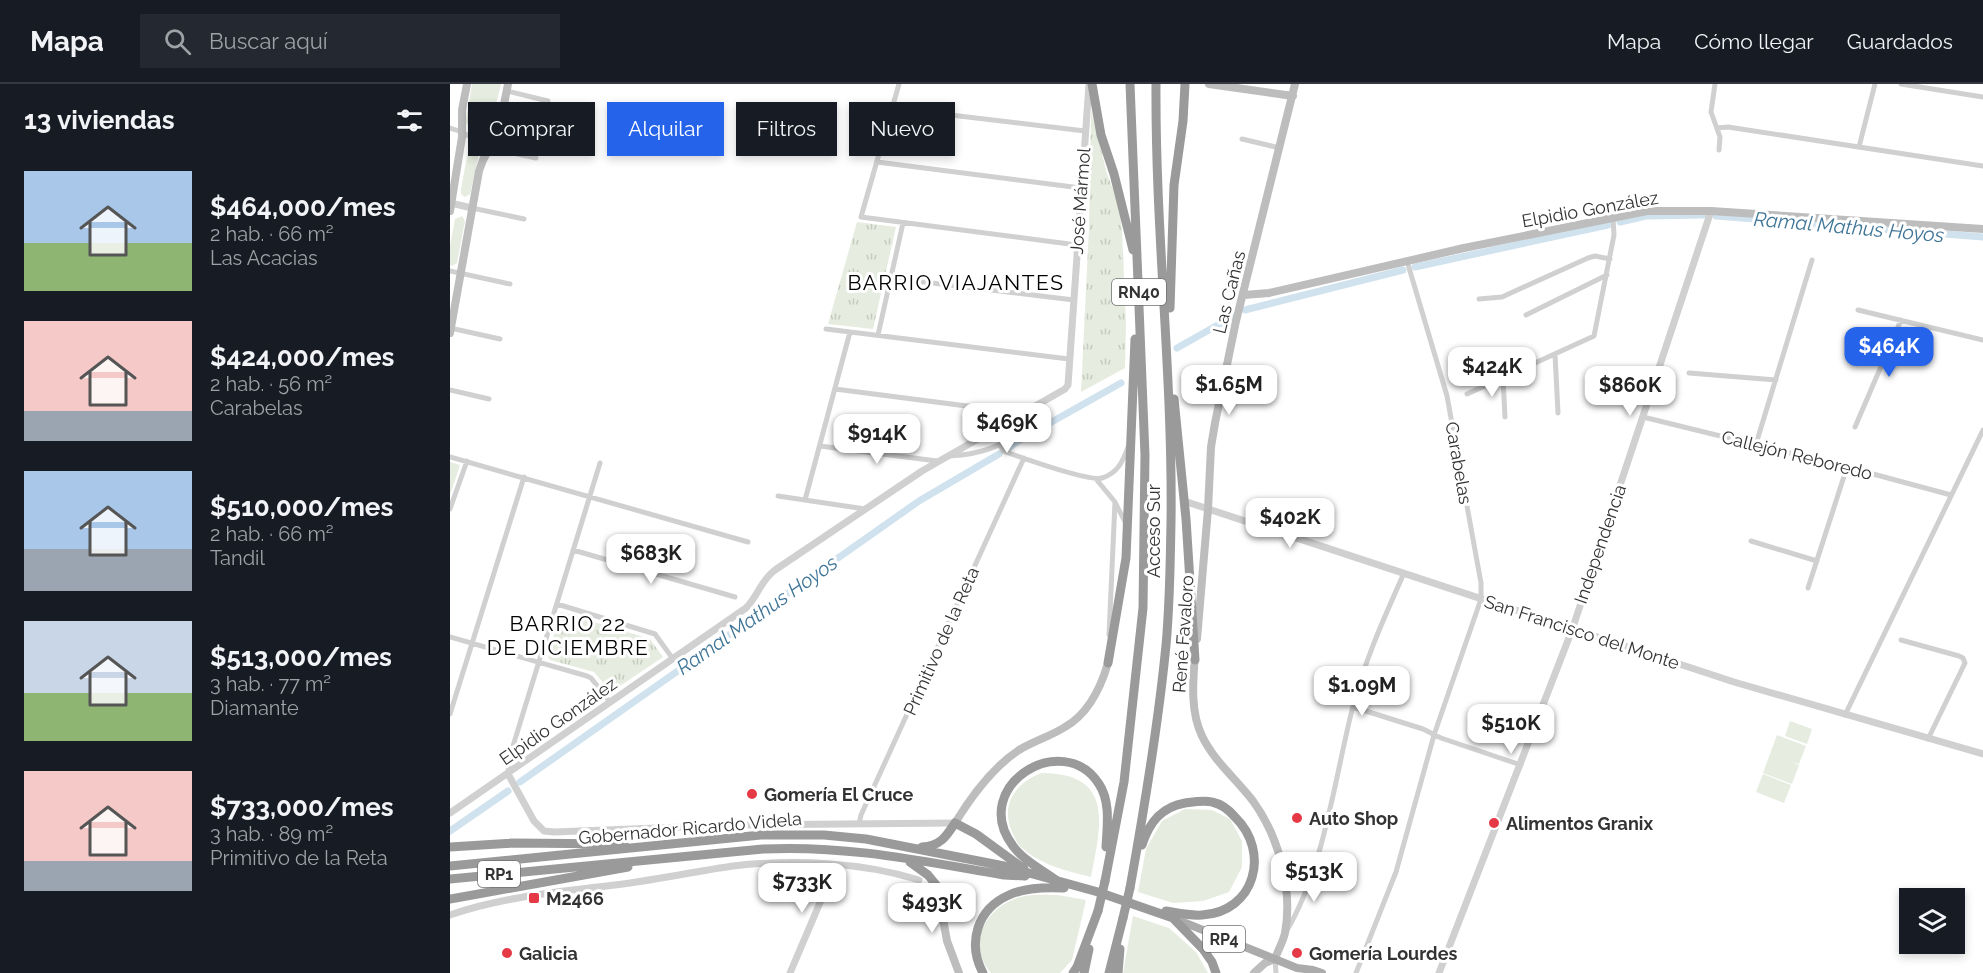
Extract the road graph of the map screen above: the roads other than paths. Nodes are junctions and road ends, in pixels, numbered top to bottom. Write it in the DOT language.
graph roads {
  1 [pos="467,84"];
  2 [pos="899,84"];
  3 [pos="1090,84"];
  4 [pos="1185,84"];
  5 [pos="1209,84"];
  6 [pos="1295,84"];
  7 [pos="1715,84"];
  8 [pos="1875,84"];
  9 [pos="1901,84"];
  10 [pos="508,88"];
  11 [pos="1130,88"];
  12 [pos="1156,89"];
  13 [pos="1293,96"];
  14 [pos="1983,97"];
  15 [pos="548,101"];
  16 [pos="894,102"];
  17 [pos="955,115"];
  18 [pos="1717,128"];
  19 [pos="450,129"];
  20 [pos="1085,130"];
  21 [pos="463,133"];
  22 [pos="468,136"];
  23 [pos="1242,139"];
  24 [pos="1859,147"];
  25 [pos="1280,148"];
  26 [pos="1719,150"];
  27 [pos="486,156"];
  28 [pos="528,156"];
  29 [pos="879,156"];
  30 [pos="536,158"];
  31 [pos="877,162"];
  32 [pos="1983,166"];
  33 [pos="1081,188"];
  34 [pos="450,206"];
  35 [pos="472,208"];
  36 [pos="1711,211"];
  37 [pos="1613,218"];
  38 [pos="524,219"];
  39 [pos="903,222"];
  40 [pos="1983,229"];
  41 [pos="1077,245"];
  42 [pos="1610,259"];
  43 [pos="1812,260"];
  44 [pos="1407,261"];
  45 [pos="450,271"];
  46 [pos="461,274"];
  47 [pos="1606,275"];
  48 [pos="890,278"];
  49 [pos="1139,280"];
  50 [pos="510,284"];
  51 [pos="1244,295"];
  52 [pos="1479,299"];
  53 [pos="1074,300"];
  54 [pos="1139,300"];
  55 [pos="1858,310"];
  56 [pos="1526,315"];
  57 [pos="1901,320"];
  58 [pos="826,328"];
  59 [pos="450,330"];
  60 [pos="850,332"];
  61 [pos="878,335"];
  62 [pos="500,339"];
  63 [pos="1983,340"];
  64 [pos="1167,351"];
  65 [pos="1555,354"];
  66 [pos="1070,359"];
  67 [pos="1689,373"];
  68 [pos="1503,378"];
  69 [pos="1776,380"];
  70 [pos="835,389"];
  71 [pos="1065,389"];
  72 [pos="450,390"];
  73 [pos="1467,394"];
  74 [pos="489,399"];
  75 [pos="1030,409"];
  76 [pos="1021,413"];
  77 [pos="1558,413"];
  78 [pos="1505,417"];
  79 [pos="1643,417"];
  80 [pos="1855,427"];
  81 [pos="1983,430"];
  82 [pos="1131,437"];
  83 [pos="1756,444"];
  84 [pos="1000,445"];
  85 [pos="820,446"];
  86 [pos="948,456"];
  87 [pos="450,457"];
  88 [pos="1024,458"];
  89 [pos="467,461"];
  90 [pos="938,461"];
  91 [pos="600,463"];
  92 [pos="1846,467"];
  93 [pos="524,477"];
  94 [pos="1096,479"];
  95 [pos="1951,495"];
  96 [pos="778,496"];
  97 [pos="590,497"];
  98 [pos="805,500"];
  99 [pos="1184,501"];
  100 [pos="1115,502"];
  101 [pos="450,509"];
  102 [pos="865,509"];
  103 [pos="1208,509"];
  104 [pos="1128,528"];
  105 [pos="1751,541"];
  106 [pos="748,542"];
  107 [pos="573,550"];
  108 [pos="1817,561"];
  109 [pos="1404,573"];
  110 [pos="1808,588"];
  111 [pos="735,597"];
  112 [pos="1481,599"];
  113 [pos="557,604"];
  114 [pos="1572,630"];
  115 [pos="450,637"];
  116 [pos="1901,640"];
  117 [pos="472,643"];
  118 [pos="673,658"];
  119 [pos="1195,660"];
  120 [pos="539,663"];
  121 [pos="1108,663"];
  122 [pos="610,702"];
  123 [pos="1353,707"];
  124 [pos="450,714"];
  125 [pos="1845,715"];
  126 [pos="1434,735"];
  127 [pos="1928,739"];
  128 [pos="1983,754"];
  129 [pos="1521,765"];
  130 [pos="508,774"];
  131 [pos="450,813"];
  132 [pos="955,823"];
  133 [pos="859,824"];
  134 [pos="669,844"];
  135 [pos="900,845"];
  136 [pos="450,847"];
  137 [pos="897,856"];
  138 [pos="670,859"];
  139 [pos="836,865"];
  140 [pos="450,866"];
  141 [pos="1037,877"];
  142 [pos="450,879"];
  143 [pos="919,880"];
  144 [pos="1105,881"];
  145 [pos="1060,883"];
  146 [pos="937,886"];
  147 [pos="1082,888"];
  148 [pos="1130,888"];
  149 [pos="450,899"];
  150 [pos="1146,908"];
  151 [pos="1098,912"];
  152 [pos="450,915"];
  153 [pos="1123,918"];
  154 [pos="1173,918"];
  155 [pos="1285,935"];
  156 [pos="1275,959"];
  157 [pos="1300,970"];
  158 [pos="790,973"];
  159 [pos="959,973"];
  160 [pos="983,973"];
  161 [pos="1073,973"];
  162 [pos="1084,973"];
  163 [pos="1109,973"];
  164 [pos="1118,973"];
  165 [pos="1216,973"];
  166 [pos="1254,973"];
  167 [pos="1276,973"];
  168 [pos="1322,973"];
  169 [pos="1356,973"];
  170 [pos="1439,973"];
  1 -- 21 [label="main road"];
  2 -- 16 [label="street"];
  3 -- 20 [label="street, José Mármol"];
  3 -- 49 [label="highway"];
  4 -- 64 [label="highway"];
  5 -- 13 [label="main road"];
  6 -- 13 [label="main road, Las Cañas"];
  7 -- 18 [label="street"];
  8 -- 24 [label="street"];
  9 -- 14 [label="street"];
  10 -- 15 [label="street"];
  11 -- 49 [label="highway, Acceso Sur / RN40"];
  12 -- 64 [label="highway, Acceso Sur / RN40"];
  13 -- 25 [label="main road, Las Cañas"];
  17 -- 20 [label="street"];
  18 -- 24 [label="street"];
  18 -- 26 [label="street"];
  19 -- 21 [label="street"];
  20 -- 33 [label="street, José Mármol"];
  21 -- 22 [label="street"];
  21 -- 34 [label="main road"];
  23 -- 25 [label="street"];
  24 -- 32 [label="street"];
  25 -- 51 [label="main road, Las Cañas"];
  27 -- 35 [label="main road"];
  28 -- 30 [label="street"];
  29 -- 31 [label="street"];
  31 -- 33 [label="street"];
  31 -- 39 [label="street"];
  33 -- 41 [label="street, José Mármol"];
  34 -- 35 [label="street"];
  35 -- 38 [label="street"];
  35 -- 46 [label="main road"];
  36 -- 37 [label="main road, Elpidio González"];
  36 -- 40 [label="main road, Elpidio González"];
  36 -- 79 [label="street, Independencia"];
  37 -- 42 [label="street"];
  37 -- 44 [label="main road, Elpidio González"];
  39 -- 41 [label="street"];
  39 -- 48 [label="street"];
  41 -- 53 [label="street, José Mármol"];
  42 -- 47 [label="street"];
  42 -- 52 [label="street"];
  43 -- 69 [label="street"];
  44 -- 51 [label="main road, Elpidio González"];
  44 -- 112 [label="street, Carabelas"];
  45 -- 46 [label="street"];
  46 -- 50 [label="street"];
  46 -- 59 [label="main road"];
  47 -- 56 [label="street"];
  47 -- 65 [label="street"];
  48 -- 53 [label="street"];
  48 -- 61 [label="street"];
  49 -- 54 [label="highway, Acceso Sur / RN40"];
  51 -- 103 [label="main road, Las Cañas"];
  53 -- 66 [label="street, José Mármol"];
  54 -- 82 [label="highway"];
  54 -- 144 [label="highway, Acceso Sur / RN40"];
  55 -- 57 [label="street"];
  57 -- 63 [label="street"];
  57 -- 80 [label="street"];
  58 -- 60 [label="street"];
  59 -- 62 [label="street"];
  60 -- 61 [label="street"];
  60 -- 70 [label="street"];
  61 -- 66 [label="street"];
  64 -- 99 [label="highway"];
  64 -- 148 [label="highway, Acceso Sur / RN40"];
  65 -- 68 [label="street"];
  65 -- 77 [label="street"];
  66 -- 71 [label="street, José Mármol"];
  67 -- 69 [label="street"];
  68 -- 73 [label="street"];
  68 -- 78 [label="street"];
  69 -- 83 [label="street"];
  70 -- 76 [label="street"];
  70 -- 85 [label="street"];
  71 -- 75 [label="street, Elpidio González"];
  72 -- 74 [label="street"];
  75 -- 76 [label="street, Elpidio González"];
  75 -- 84 [label="street"];
  76 -- 86 [label="street, Elpidio González"];
  79 -- 83 [label="street, Callejón Reboredo"];
  79 -- 114 [label="street, Independencia"];
  81 -- 95 [label="street"];
  82 -- 94 [label="street"];
  82 -- 104 [label="highway"];
  83 -- 92 [label="street, Callejón Reboredo"];
  84 -- 86 [label="street"];
  84 -- 88 [label="street"];
  85 -- 90 [label="street"];
  85 -- 98 [label="street"];
  86 -- 90 [label="street, Elpidio González"];
  87 -- 89 [label="street"];
  88 -- 94 [label="street"];
  88 -- 133 [label="street, Primitivo de la Reta"];
  89 -- 93 [label="street"];
  89 -- 101 [label="street"];
  90 -- 102 [label="street, Elpidio González"];
  91 -- 97 [label="street"];
  92 -- 95 [label="street, Callejón Reboredo"];
  92 -- 108 [label="street"];
  93 -- 97 [label="street"];
  93 -- 117 [label="street"];
  94 -- 100 [label="street"];
  95 -- 125 [label="street"];
  96 -- 98 [label="street"];
  97 -- 106 [label="street"];
  97 -- 107 [label="street"];
  98 -- 102 [label="street"];
  99 -- 103 [label="street, San Francisco del Monte"];
  99 -- 119 [label="highway"];
  100 -- 104 [label="street"];
  100 -- 121 [label="street"];
  102 -- 118 [label="street, Elpidio González"];
  103 -- 109 [label="street, San Francisco del Monte"];
  103 -- 119 [label="main road, René Favaloro"];
  104 -- 121 [label="highway"];
  105 -- 108 [label="street"];
  107 -- 111 [label="street"];
  107 -- 113 [label="street"];
  108 -- 110 [label="street"];
  109 -- 112 [label="street, San Francisco del Monte"];
  109 -- 123 [label="street"];
  112 -- 114 [label="street, San Francisco del Monte"];
  112 -- 126 [label="street"];
  113 -- 118 [label="street"];
  113 -- 120 [label="street"];
  114 -- 125 [label="street, San Francisco del Monte"];
  114 -- 129 [label="street, Independencia"];
  115 -- 117 [label="street"];
  116 -- 127 [label="street"];
  117 -- 120 [label="street"];
  117 -- 124 [label="street"];
  118 -- 122 [label="street, Elpidio González"];
  119 -- 155 [label="main road, René Favaloro"];
  120 -- 122 [label="street"];
  120 -- 130 [label="street"];
  121 -- 132 [label="main road"];
  122 -- 130 [label="street, Elpidio González"];
  123 -- 126 [label="street"];
  123 -- 155 [label="street"];
  125 -- 127 [label="street, San Francisco del Monte"];
  126 -- 129 [label="street"];
  126 -- 169 [label="street"];
  127 -- 128 [label="street, San Francisco del Monte"];
  129 -- 170 [label="street, Independencia"];
  130 -- 131 [label="street, Elpidio González"];
  130 -- 133 [label="street"];
  132 -- 133 [label="street"];
  132 -- 135 [label="highway"];
  132 -- 141 [label="highway"];
  134 -- 135 [label="highway, Gobernador Ricardo Videla / RP1"];
  134 -- 136 [label="highway"];
  134 -- 140 [label="highway, Gobernador Ricardo Videla / RP1"];
  135 -- 141 [label="highway, Gobernador Ricardo Videla / RP1"];
  137 -- 138 [label="highway, Gobernador Ricardo Videla / RP1"];
  137 -- 141 [label="highway, Gobernador Ricardo Videla / RP1"];
  137 -- 146 [label="highway"];
  138 -- 142 [label="highway, Gobernador Ricardo Videla / RP1"];
  138 -- 149 [label="highway"];
  139 -- 143 [label="street"];
  139 -- 152 [label="street"];
  139 -- 158 [label="street"];
  141 -- 145 [label="highway, Gobernador Ricardo Videla / RP4"];
  144 -- 145 [label="highway"];
  144 -- 151 [label="highway, Acceso Sur / RN40, bridge"];
  145 -- 147 [label="highway, Gobernador Ricardo Videla / RP4"];
  146 -- 159 [label="main road"];
  147 -- 150 [label="highway, Gobernador Ricardo Videla / RP4"];
  147 -- 160 [label="highway"];
  148 -- 150 [label="highway"];
  148 -- 153 [label="highway, Acceso Sur / RN40, bridge"];
  150 -- 154 [label="highway, RP4"];
  151 -- 161 [label="highway"];
  151 -- 162 [label="highway, Acceso Sur / RN40"];
  153 -- 163 [label="highway, Acceso Sur / RN40"];
  153 -- 164 [label="highway"];
  154 -- 156 [label="main road, RP4"];
  154 -- 165 [label="highway"];
  155 -- 156 [label="main road, René Favaloro"];
  156 -- 157 [label="main road, RP4"];
  156 -- 166 [label="main road"];
  156 -- 167 [label="street"];
  157 -- 168 [label="main road, RP4"];
}
